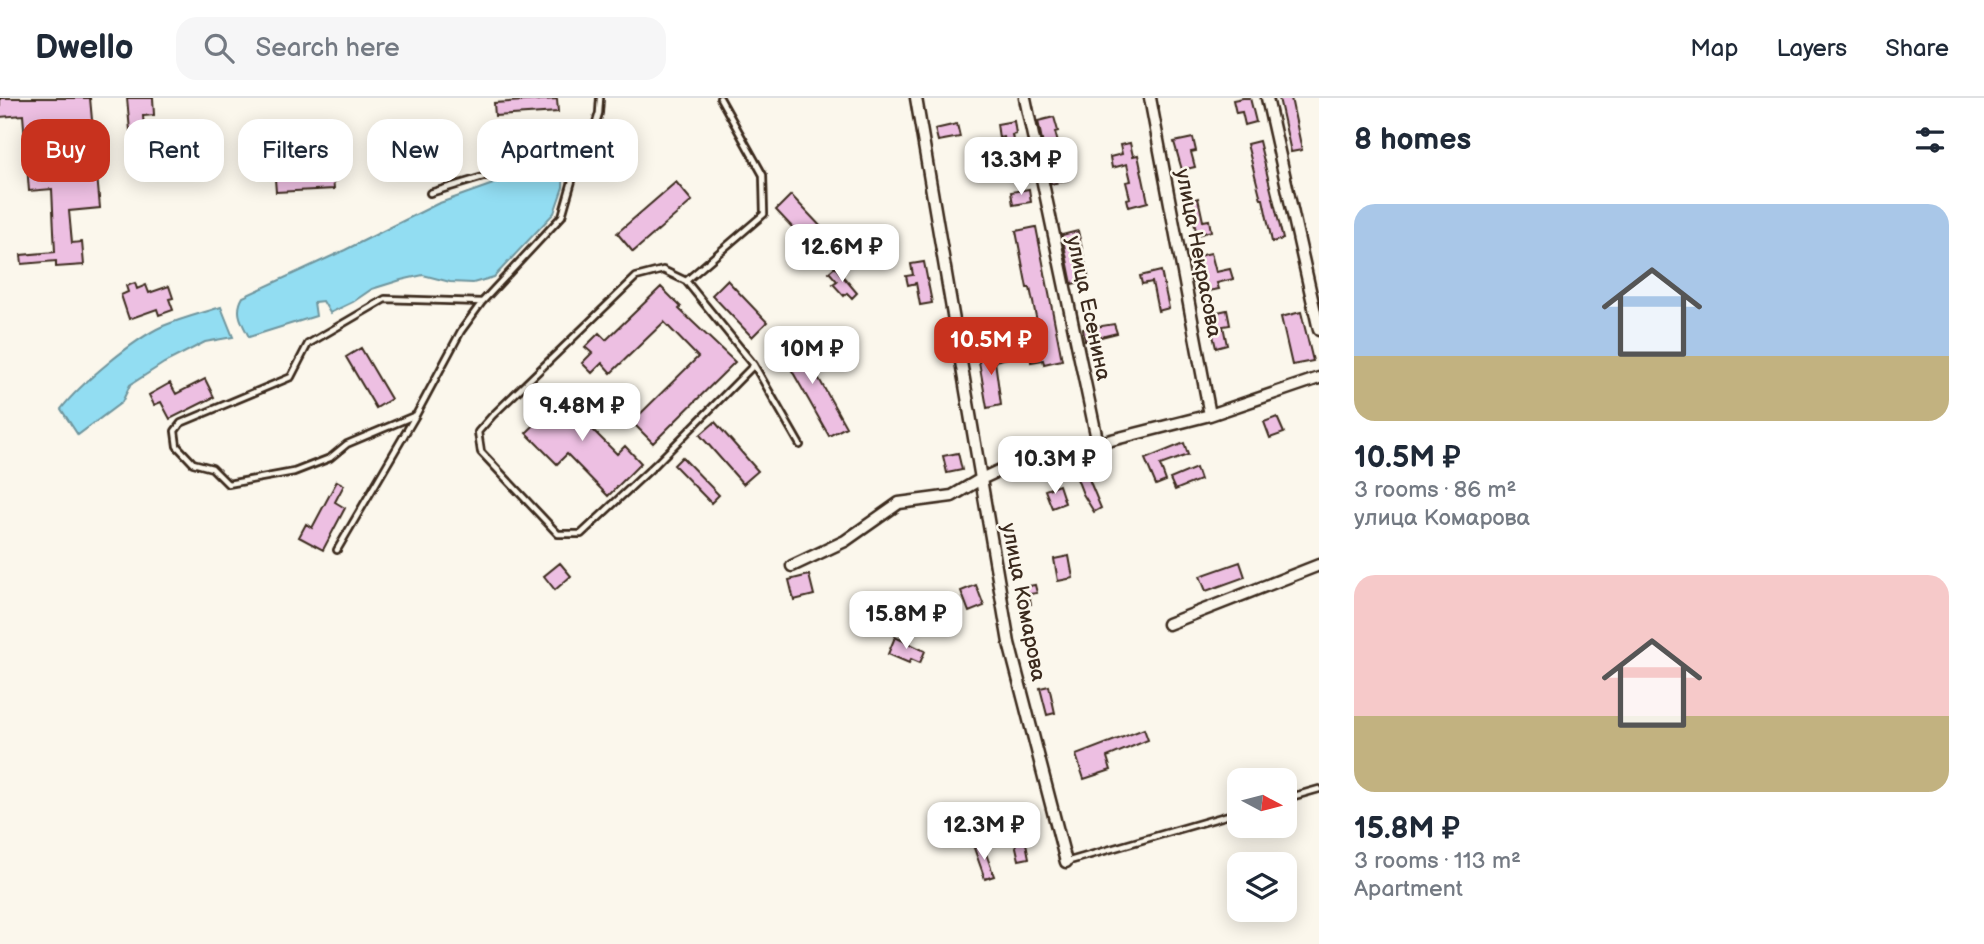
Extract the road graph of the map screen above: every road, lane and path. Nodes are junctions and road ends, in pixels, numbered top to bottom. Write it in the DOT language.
graph roads {
  1 [pos="600,98"];
  2 [pos="720,98"];
  3 [pos="916,98"];
  4 [pos="1025,98"];
  5 [pos="1150,98"];
  6 [pos="1267,98"];
  7 [pos="597,119"];
  8 [pos="477,179"];
  9 [pos="572,182"];
  10 [pos="430,193"];
  11 [pos="686,281"];
  12 [pos="482,302"];
  13 [pos="1319,330"];
  14 [pos="754,365"];
  15 [pos="1319,379"];
  16 [pos="416,415"];
  17 [pos="1210,415"];
  18 [pos="1098,444"];
  19 [pos="800,445"];
  20 [pos="981,479"];
  21 [pos="337,550"];
  22 [pos="1319,565"];
  23 [pos="792,566"];
  24 [pos="1168,624"];
  25 [pos="1319,789"];
  26 [pos="1297,795"];
  27 [pos="1227,815"];
  28 [pos="1066,862"];
  1 -- 7 [label="lane"];
  2 -- 11 [label="lane"];
  3 -- 20 [label="street, улица Комарова"];
  4 -- 18 [label="street, улица Есенина"];
  5 -- 17 [label="street, улица Некрасова"];
  6 -- 13 [label="street"];
  8 -- 10 [label="lane"];
  9 -- 12 [label="lane"];
  11 -- 14 [label="lane"];
  11 -- 14 [label="lane"];
  12 -- 16 [label="lane"];
  12 -- 16 [label="lane"];
  14 -- 19 [label="lane"];
  15 -- 17 [label="street"];
  16 -- 21 [label="lane"];
  17 -- 18 [label="street"];
  18 -- 20 [label="street"];
  20 -- 23 [label="street"];
  20 -- 28 [label="street, улица Комарова"];
  22 -- 24 [label="street"];
  25 -- 26 [label="lane"];
  27 -- 28 [label="lane"];
}
